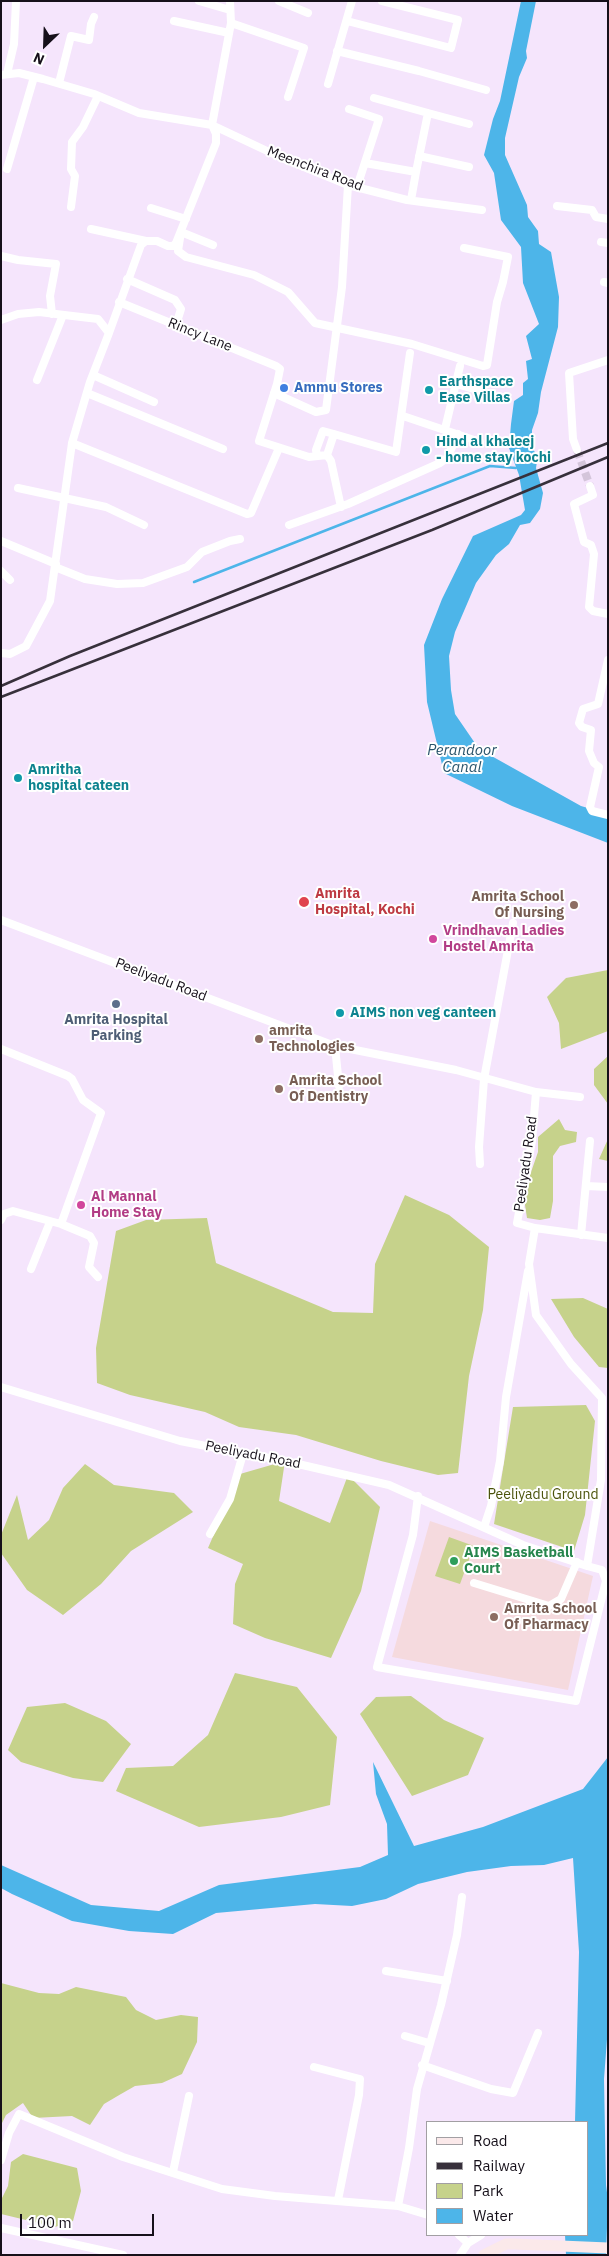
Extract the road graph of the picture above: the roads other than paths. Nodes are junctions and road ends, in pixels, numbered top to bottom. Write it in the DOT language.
graph roads {
  1 [pos="16,1"];
  2 [pos="199,1"];
  3 [pos="230,1"];
  4 [pos="279,1"];
  5 [pos="352,1"];
  6 [pos="382,1"];
  7 [pos="230,10"];
  8 [pos="308,13"];
  9 [pos="94,17"];
  10 [pos="174,21"];
  11 [pos="347,21"];
  12 [pos="231,23"];
  13 [pos="229,33"];
  14 [pos="337,51"];
  15 [pos="4,74"];
  16 [pos="34,77"];
  17 [pos="59,83"];
  18 [pos="328,84"];
  19 [pos="486,90"];
  20 [pos="98,96"];
  21 [pos="288,97"];
  22 [pos="374,98"];
  23 [pos="349,109"];
  24 [pos="428,113"];
  25 [pos="469,124"];
  26 [pos="212,125"];
  27 [pos="419,156"];
  28 [pos="365,163"];
  29 [pos="469,167"];
  30 [pos="7,169"];
  31 [pos="416,172"];
  32 [pos="348,185"];
  33 [pos="357,187"];
  34 [pos="412,200"];
  35 [pos="557,206"];
  36 [pos="72,208"];
  37 [pos="151,208"];
  38 [pos="482,210"];
  39 [pos="186,219"];
  40 [pos="608,219"];
  41 [pos="91,229"];
  42 [pos="181,232"];
  43 [pos="146,241"];
  44 [pos="213,246"];
  45 [pos="464,248"];
  46 [pos="1,256"];
  47 [pos="127,279"];
  48 [pos="119,302"];
  49 [pos="52,314"];
  50 [pos="63,315"];
  51 [pos="1,320"];
  52 [pos="176,325"];
  53 [pos="335,327"];
  54 [pos="109,333"];
  55 [pos="410,354"];
  56 [pos="608,360"];
  57 [pos="460,366"];
  58 [pos="93,375"];
  59 [pos="37,380"];
  60 [pos="456,384"];
  61 [pos="87,393"];
  62 [pos="274,393"];
  63 [pos="488,393"];
  64 [pos="154,402"];
  65 [pos="403,416"];
  66 [pos="445,429"];
  67 [pos="334,434"];
  68 [pos="458,434"];
  69 [pos="480,442"];
  70 [pos="72,443"];
  71 [pos="279,448"];
  72 [pos="223,449"];
  73 [pos="577,450"];
  74 [pos="327,455"];
  75 [pos="317,456"];
  76 [pos="590,486"];
  77 [pos="18,488"];
  78 [pos="65,496"];
  79 [pos="342,507"];
  80 [pos="144,525"];
  81 [pos="289,525"];
  82 [pos="240,540"];
  83 [pos="1,541"];
  84 [pos="55,566"];
  85 [pos="1,571"];
  86 [pos="10,580"];
  87 [pos="608,614"];
  88 [pos="1,653"];
  89 [pos="608,660"];
  90 [pos="608,815"];
  91 [pos="1,920"];
  92 [pos="513,923"];
  93 [pos="335,1046"];
  94 [pos="1,1049"];
  95 [pos="484,1079"];
  96 [pos="339,1086"];
  97 [pos="536,1092"];
  98 [pos="580,1097"];
  99 [pos="590,1141"];
  100 [pos="480,1164"];
  101 [pos="586,1186"];
  102 [pos="608,1187"];
  103 [pos="1,1220"];
  104 [pos="50,1222"];
  105 [pos="61,1224"];
  106 [pos="535,1228"];
  107 [pos="581,1235"];
  108 [pos="608,1238"];
  109 [pos="529,1264"];
  110 [pos="31,1269"];
  111 [pos="98,1277"];
  112 [pos="1,1387"];
  113 [pos="242,1454"];
  114 [pos="418,1496"];
  115 [pos="484,1527"];
  116 [pos="210,1534"];
  117 [pos="577,1562"];
  118 [pos="587,1566"];
  119 [pos="474,1583"];
  120 [pos="462,1897"];
  121 [pos="386,1970"];
  122 [pos="447,1981"];
  123 [pos="538,2033"];
  124 [pos="405,2036"];
  125 [pos="430,2042"];
  126 [pos="422,2065"];
  127 [pos="314,2067"];
  128 [pos="189,2096"];
  129 [pos="1,2160"];
  130 [pos="173,2172"];
  131 [pos="338,2200"];
  132 [pos="398,2206"];
  133 [pos="426,2214"];
  134 [pos="1,2228"];
  135 [pos="460,2236"];
  136 [pos="479,2236"];
  137 [pos="468,2243"];
  138 [pos="608,2248"];
  139 [pos="86,2251"];
  140 [pos="122,2255"];
  141 [pos="460,2255"];
  142 [pos="484,2255"];
  1 -- 15 [label="street"];
  2 -- 7 [label="street"];
  3 -- 7 [label="street"];
  4 -- 8 [label="street"];
  5 -- 11 [label="street"];
  6 -- 11 [label="street"];
  7 -- 12 [label="street"];
  9 -- 17 [label="street"];
  10 -- 13 [label="street"];
  11 -- 14 [label="street"];
  12 -- 13 [label="street"];
  12 -- 21 [label="street"];
  13 -- 26 [label="street"];
  14 -- 18 [label="street"];
  14 -- 19 [label="street"];
  15 -- 16 [label="street, Meenchira Road"];
  16 -- 17 [label="street, Meenchira Road"];
  16 -- 30 [label="street"];
  17 -- 20 [label="street, Meenchira Road"];
  20 -- 26 [label="street, Meenchira Road"];
  20 -- 36 [label="street"];
  22 -- 24 [label="street"];
  23 -- 28 [label="street"];
  24 -- 25 [label="street"];
  24 -- 27 [label="street"];
  26 -- 32 [label="street, Meenchira Road"];
  26 -- 39 [label="street"];
  27 -- 29 [label="street"];
  27 -- 31 [label="street"];
  28 -- 31 [label="street"];
  28 -- 33 [label="street"];
  31 -- 34 [label="street"];
  32 -- 33 [label="street, Meenchira Road"];
  32 -- 53 [label="street"];
  33 -- 34 [label="street, Meenchira Road"];
  34 -- 38 [label="street, Meenchira Road"];
  35 -- 40 [label="street"];
  37 -- 39 [label="street"];
  39 -- 42 [label="street"];
  41 -- 43 [label="street"];
  42 -- 43 [label="street"];
  42 -- 44 [label="street"];
  42 -- 53 [label="street"];
  43 -- 47 [label="street"];
  45 -- 53 [label="street"];
  46 -- 49 [label="street"];
  47 -- 48 [label="street"];
  47 -- 52 [label="street"];
  48 -- 52 [label="street, Rincy Lane"];
  48 -- 54 [label="street"];
  49 -- 50 [label="street"];
  49 -- 51 [label="street"];
  50 -- 54 [label="street"];
  50 -- 59 [label="street"];
  52 -- 62 [label="street, Rincy Lane"];
  53 -- 62 [label="street"];
  54 -- 58 [label="street"];
  55 -- 65 [label="street"];
  56 -- 73 [label="street"];
  57 -- 60 [label="street"];
  58 -- 61 [label="street"];
  58 -- 64 [label="street"];
  60 -- 63 [label="street"];
  60 -- 66 [label="street"];
  61 -- 70 [label="street"];
  61 -- 72 [label="street"];
  62 -- 71 [label="street"];
  65 -- 66 [label="street"];
  65 -- 67 [label="street"];
  66 -- 68 [label="street"];
  67 -- 74 [label="street"];
  67 -- 75 [label="street"];
  68 -- 69 [label="street"];
  68 -- 79 [label="street"];
  70 -- 71 [label="street"];
  70 -- 78 [label="street"];
  71 -- 75 [label="street"];
  74 -- 75 [label="street"];
  74 -- 79 [label="street"];
  76 -- 87 [label="street"];
  77 -- 78 [label="street"];
  78 -- 80 [label="street"];
  78 -- 84 [label="street"];
  79 -- 81 [label="street"];
  82 -- 84 [label="street"];
  83 -- 84 [label="street"];
  84 -- 88 [label="street"];
  85 -- 86 [label="street"];
  89 -- 90 [label="street"];
  91 -- 93 [label="street, Peeliyadu Road"];
  92 -- 95 [label="street"];
  93 -- 95 [label="street, Peeliyadu Road"];
  93 -- 96 [label="street"];
  94 -- 105 [label="street"];
  95 -- 97 [label="street, Peeliyadu Road"];
  95 -- 100 [label="street"];
  97 -- 98 [label="street"];
  97 -- 106 [label="street, Peeliyadu Road"];
  99 -- 101 [label="street"];
  101 -- 102 [label="street"];
  101 -- 107 [label="street"];
  103 -- 104 [label="street"];
  104 -- 105 [label="street"];
  104 -- 110 [label="street"];
  105 -- 111 [label="street"];
  106 -- 107 [label="street"];
  106 -- 109 [label="street, Peeliyadu Road"];
  107 -- 108 [label="street"];
  109 -- 115 [label="street"];
  109 -- 118 [label="street, Peeliyadu Road"];
  112 -- 113 [label="street, Peeliyadu Road"];
  113 -- 114 [label="street, Peeliyadu Road"];
  113 -- 116 [label="street"];
  114 -- 115 [label="street, Peeliyadu Road"];
  114 -- 118 [label="street"];
  115 -- 117 [label="street, Peeliyadu Road"];
  117 -- 118 [label="street, Peeliyadu Road"];
  117 -- 119 [label="street"];
  120 -- 122 [label="street"];
  121 -- 122 [label="street"];
  122 -- 125 [label="street"];
  123 -- 126 [label="street"];
  124 -- 125 [label="street"];
  125 -- 126 [label="street"];
  126 -- 132 [label="street"];
  127 -- 131 [label="street"];
  128 -- 130 [label="street"];
  129 -- 130 [label="street"];
  130 -- 131 [label="street"];
  131 -- 132 [label="street"];
  132 -- 133 [label="street"];
  134 -- 139 [label="street"];
  135 -- 137 [label="street"];
  136 -- 137 [label="street"];
  137 -- 141 [label="street"];
  138 -- 142 [label="main road"];
  139 -- 140 [label="street"];
}
